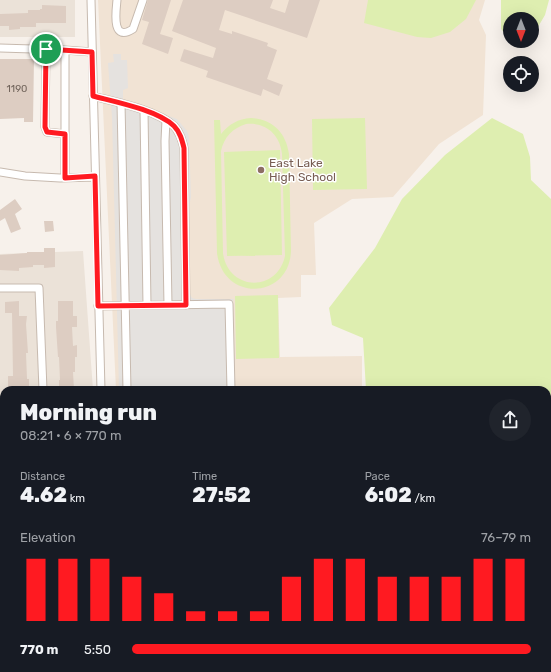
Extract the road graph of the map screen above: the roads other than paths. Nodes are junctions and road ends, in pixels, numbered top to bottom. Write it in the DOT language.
graph roads {
  1 [pos="91,0"];
  2 [pos="117,0"];
  3 [pos="143,0"];
  4 [pos="0,48"];
  5 [pos="46,49"];
  6 [pos="65,50"];
  7 [pos="92,52"];
  8 [pos="93,96"];
  9 [pos="121,103"];
  10 [pos="144,111"];
  11 [pos="166,120"];
  12 [pos="65,134"];
  13 [pos="0,172"];
  14 [pos="95,176"];
  15 [pos="65,178"];
  16 [pos="0,288"];
  17 [pos="147,305"];
  18 [pos="168,305"];
  19 [pos="186,305"];
  20 [pos="98,306"];
  21 [pos="125,306"];
  22 [pos="43,386"];
  23 [pos="101,386"];
  24 [pos="127,386"];
  25 [pos="231,386"];
  1 -- 7 [label="street"];
  2 -- 3 [label="street"];
  4 -- 5 [label="street"];
  5 -- 6 [label="street"];
  5 -- 12 [label="street"];
  6 -- 7 [label="street"];
  6 -- 12 [label="street"];
  7 -- 8 [label="street"];
  8 -- 9 [label="street"];
  8 -- 14 [label="street"];
  9 -- 10 [label="street"];
  9 -- 21 [label="street"];
  10 -- 11 [label="street"];
  10 -- 17 [label="street"];
  11 -- 18 [label="street"];
  11 -- 19 [label="street"];
  12 -- 15 [label="street"];
  13 -- 15 [label="street"];
  14 -- 15 [label="street"];
  14 -- 20 [label="street"];
  16 -- 22 [label="street"];
  17 -- 18 [label="street"];
  17 -- 21 [label="street"];
  18 -- 19 [label="street"];
  19 -- 25 [label="street"];
  20 -- 21 [label="street"];
  20 -- 23 [label="street"];
  21 -- 24 [label="street"];
}
